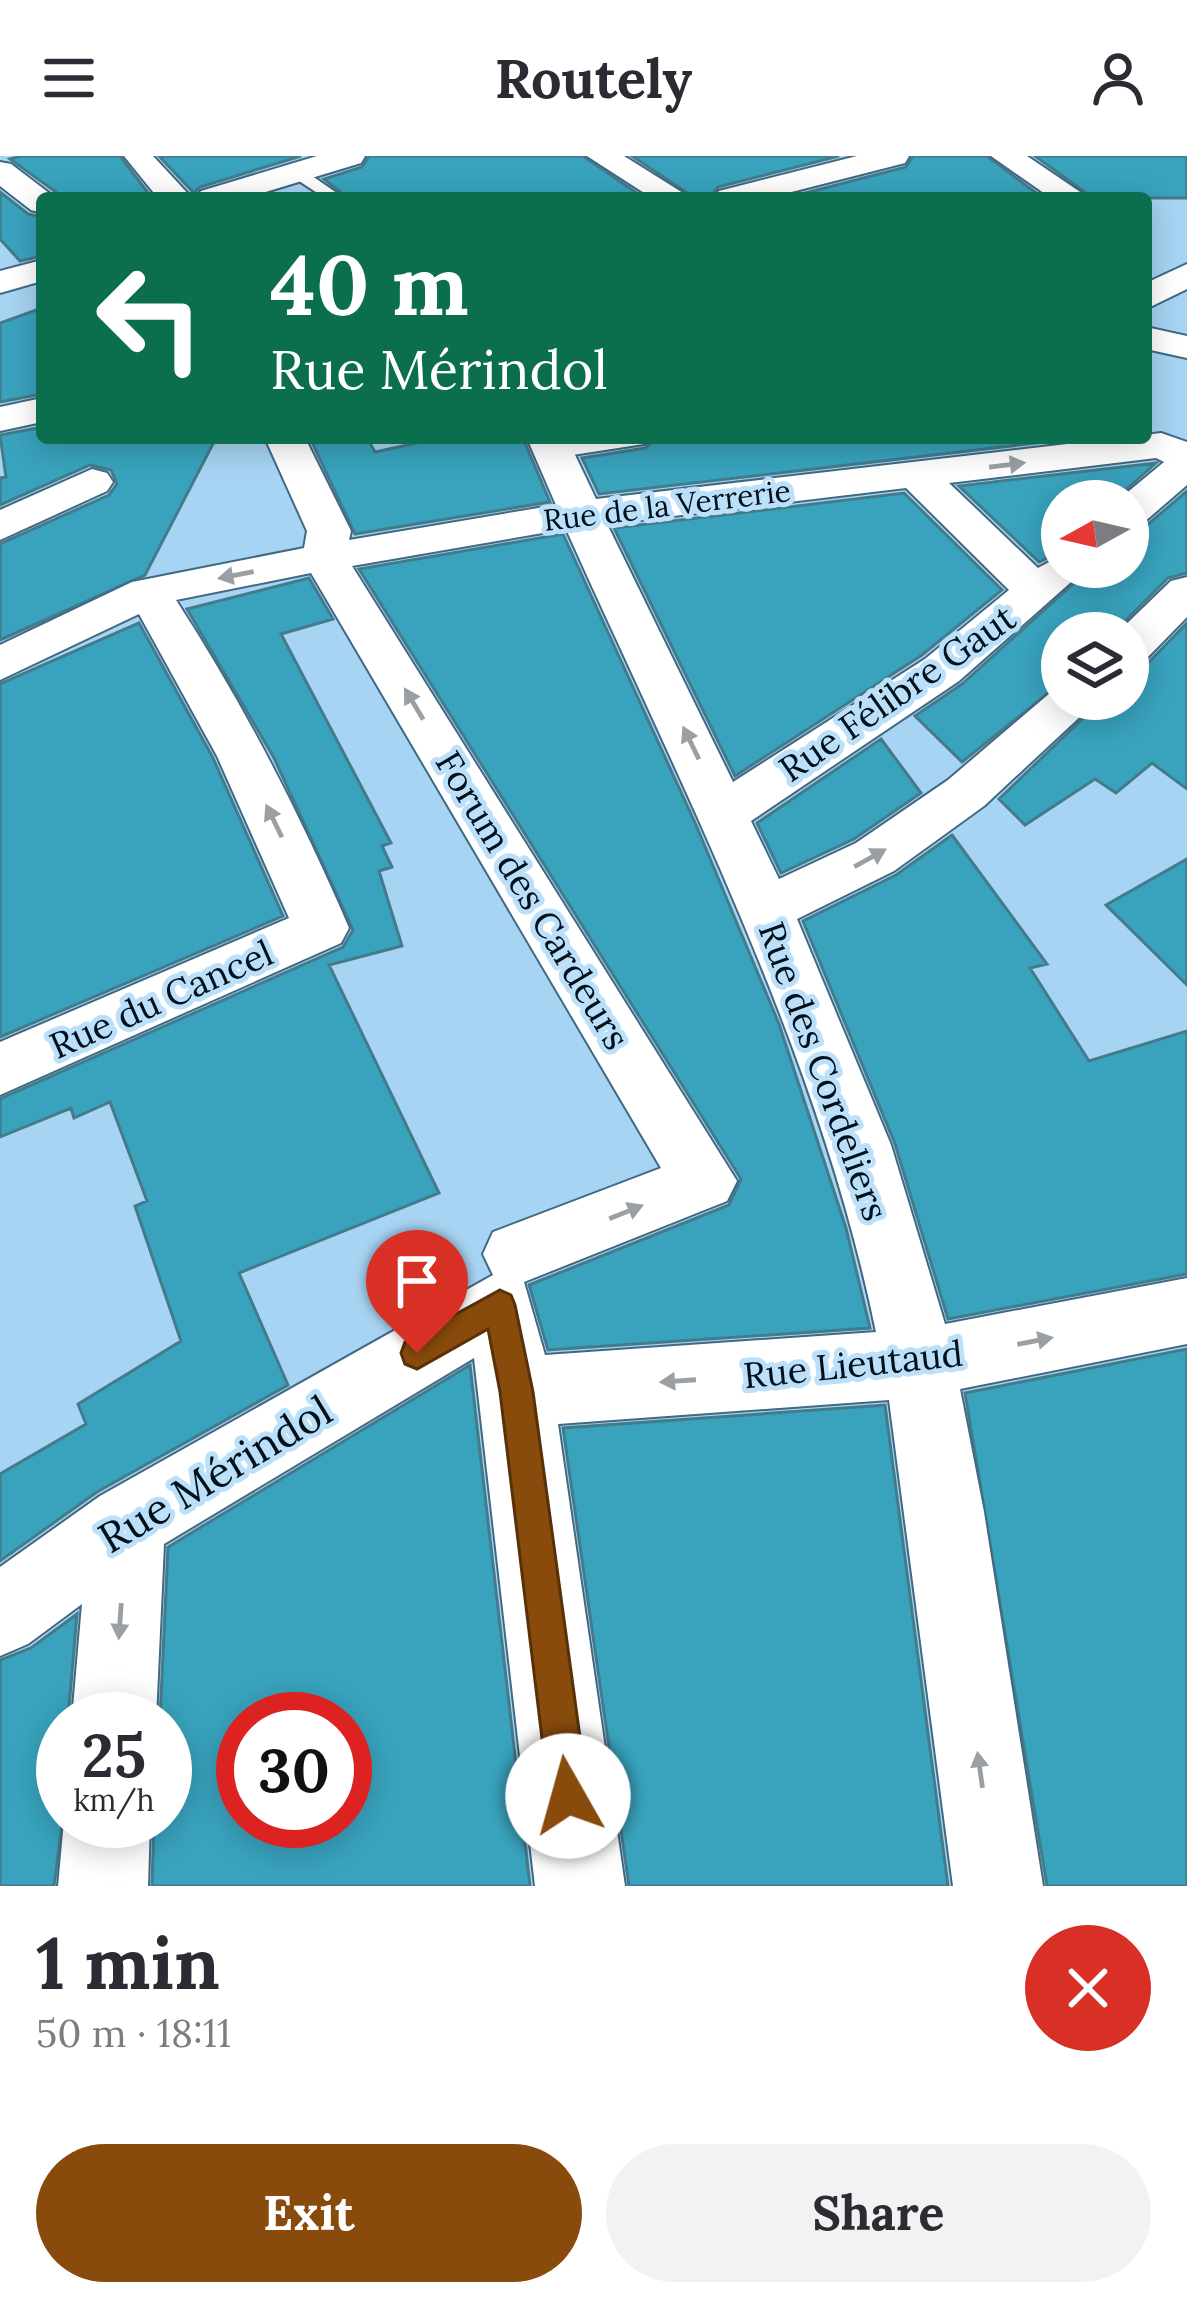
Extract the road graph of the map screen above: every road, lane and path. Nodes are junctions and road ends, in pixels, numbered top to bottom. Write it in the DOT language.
graph roads {
  1 [pos="350,156"];
  2 [pos="602,156"];
  3 [pos="788,156"];
  4 [pos="1006,156"];
  5 [pos="138,158"];
  6 [pos="0,160"];
  7 [pos="306,164"];
  8 [pos="883,164"];
  9 [pos="817,175"];
  10 [pos="16,183"];
  11 [pos="170,192"];
  12 [pos="229,192"];
  13 [pos="331,192"];
  14 [pos="665,192"];
  15 [pos="753,192"];
  16 [pos="1063,192"];
  17 [pos="1180,264"];
  18 [pos="1152,292"];
  19 [pos="1152,339"];
  20 [pos="1187,347"];
  21 [pos="288,444"];
  22 [pos="868,444"];
  23 [pos="550,445"];
  24 [pos="1187,460"];
  25 [pos="904,477"];
  26 [pos="92,482"];
  27 [pos="1149,495"];
  28 [pos="5,508"];
  29 [pos="580,514"];
  30 [pos="324,557"];
  31 [pos="1041,572"];
  32 [pos="1041,587"];
  33 [pos="1187,591"];
  34 [pos="148,592"];
  35 [pos="1149,629"];
  36 [pos="0,664"];
  37 [pos="1050,720"];
  38 [pos="725,813"];
  39 [pos="765,910"];
  40 [pos="0,1069"];
  41 [pos="508,1280"];
  42 [pos="1187,1311"];
  43 [pos="920,1363"];
  44 [pos="517,1392"];
  45 [pos="127,1523"];
  46 [pos="0,1616"];
  47 [pos="116,1692"];
  48 [pos="105,1848"];
  49 [pos="103,1886"];
  50 [pos="580,1886"];
  51 [pos="998,1886"];
  1 -- 7 [label="street"];
  2 -- 14 [label="street"];
  3 -- 9 [label="street"];
  4 -- 16 [label="street"];
  5 -- 11 [label="street"];
  6 -- 10 [label="street"];
  7 -- 12 [label="street"];
  7 -- 13 [label="lane"];
  8 -- 9 [label="street"];
  9 -- 15 [label="street"];
  17 -- 18 [label="street"];
  19 -- 20 [label="street"];
  21 -- 30 [label="street, Forum des Cardeurs"];
  22 -- 25 [label="street"];
  23 -- 29 [label="street, Rue des Cordeliers"];
  25 -- 24 [label="street, Rue de la Verrerie, one-way"];
  24 -- 27 [label="street"];
  25 -- 29 [label="street, Rue de la Verrerie"];
  25 -- 31 [label="street"];
  26 -- 28 [label="street"];
  29 -- 30 [label="street, Rue de la Verrerie"];
  38 -- 29 [label="street, Rue des Cordeliers, one-way"];
  30 -- 34 [label="street, Rue de la Verrerie, one-way"];
  41 -- 30 [label="street, Forum des Cardeurs, one-way"];
  32 -- 38 [label="street, Rue Félibre Gaut"];
  33 -- 35 [label="street"];
  34 -- 36 [label="street, Rue de la Verrerie"];
  40 -- 34 [label="street, Rue du Cancel, one-way"];
  39 -- 37 [label="street, one-way"];
  38 -- 39 [label="street, Rue des Cordeliers"];
  39 -- 43 [label="street, Rue des Cordeliers"];
  41 -- 44 [label="street"];
  41 -- 45 [label="street, Rue Mérindol"];
  43 -- 42 [label="street, Rue Lieutaud, one-way"];
  43 -- 44 [label="street, Rue Lieutaud, one-way"];
  51 -- 43 [label="street, Rue des Cordeliers, one-way"];
  44 -- 50 [label="street"];
  45 -- 46 [label="street, Rue Mérindol"];
  45 -- 47 [label="street, one-way"];
  48 -- 49 [label="street"];
}
